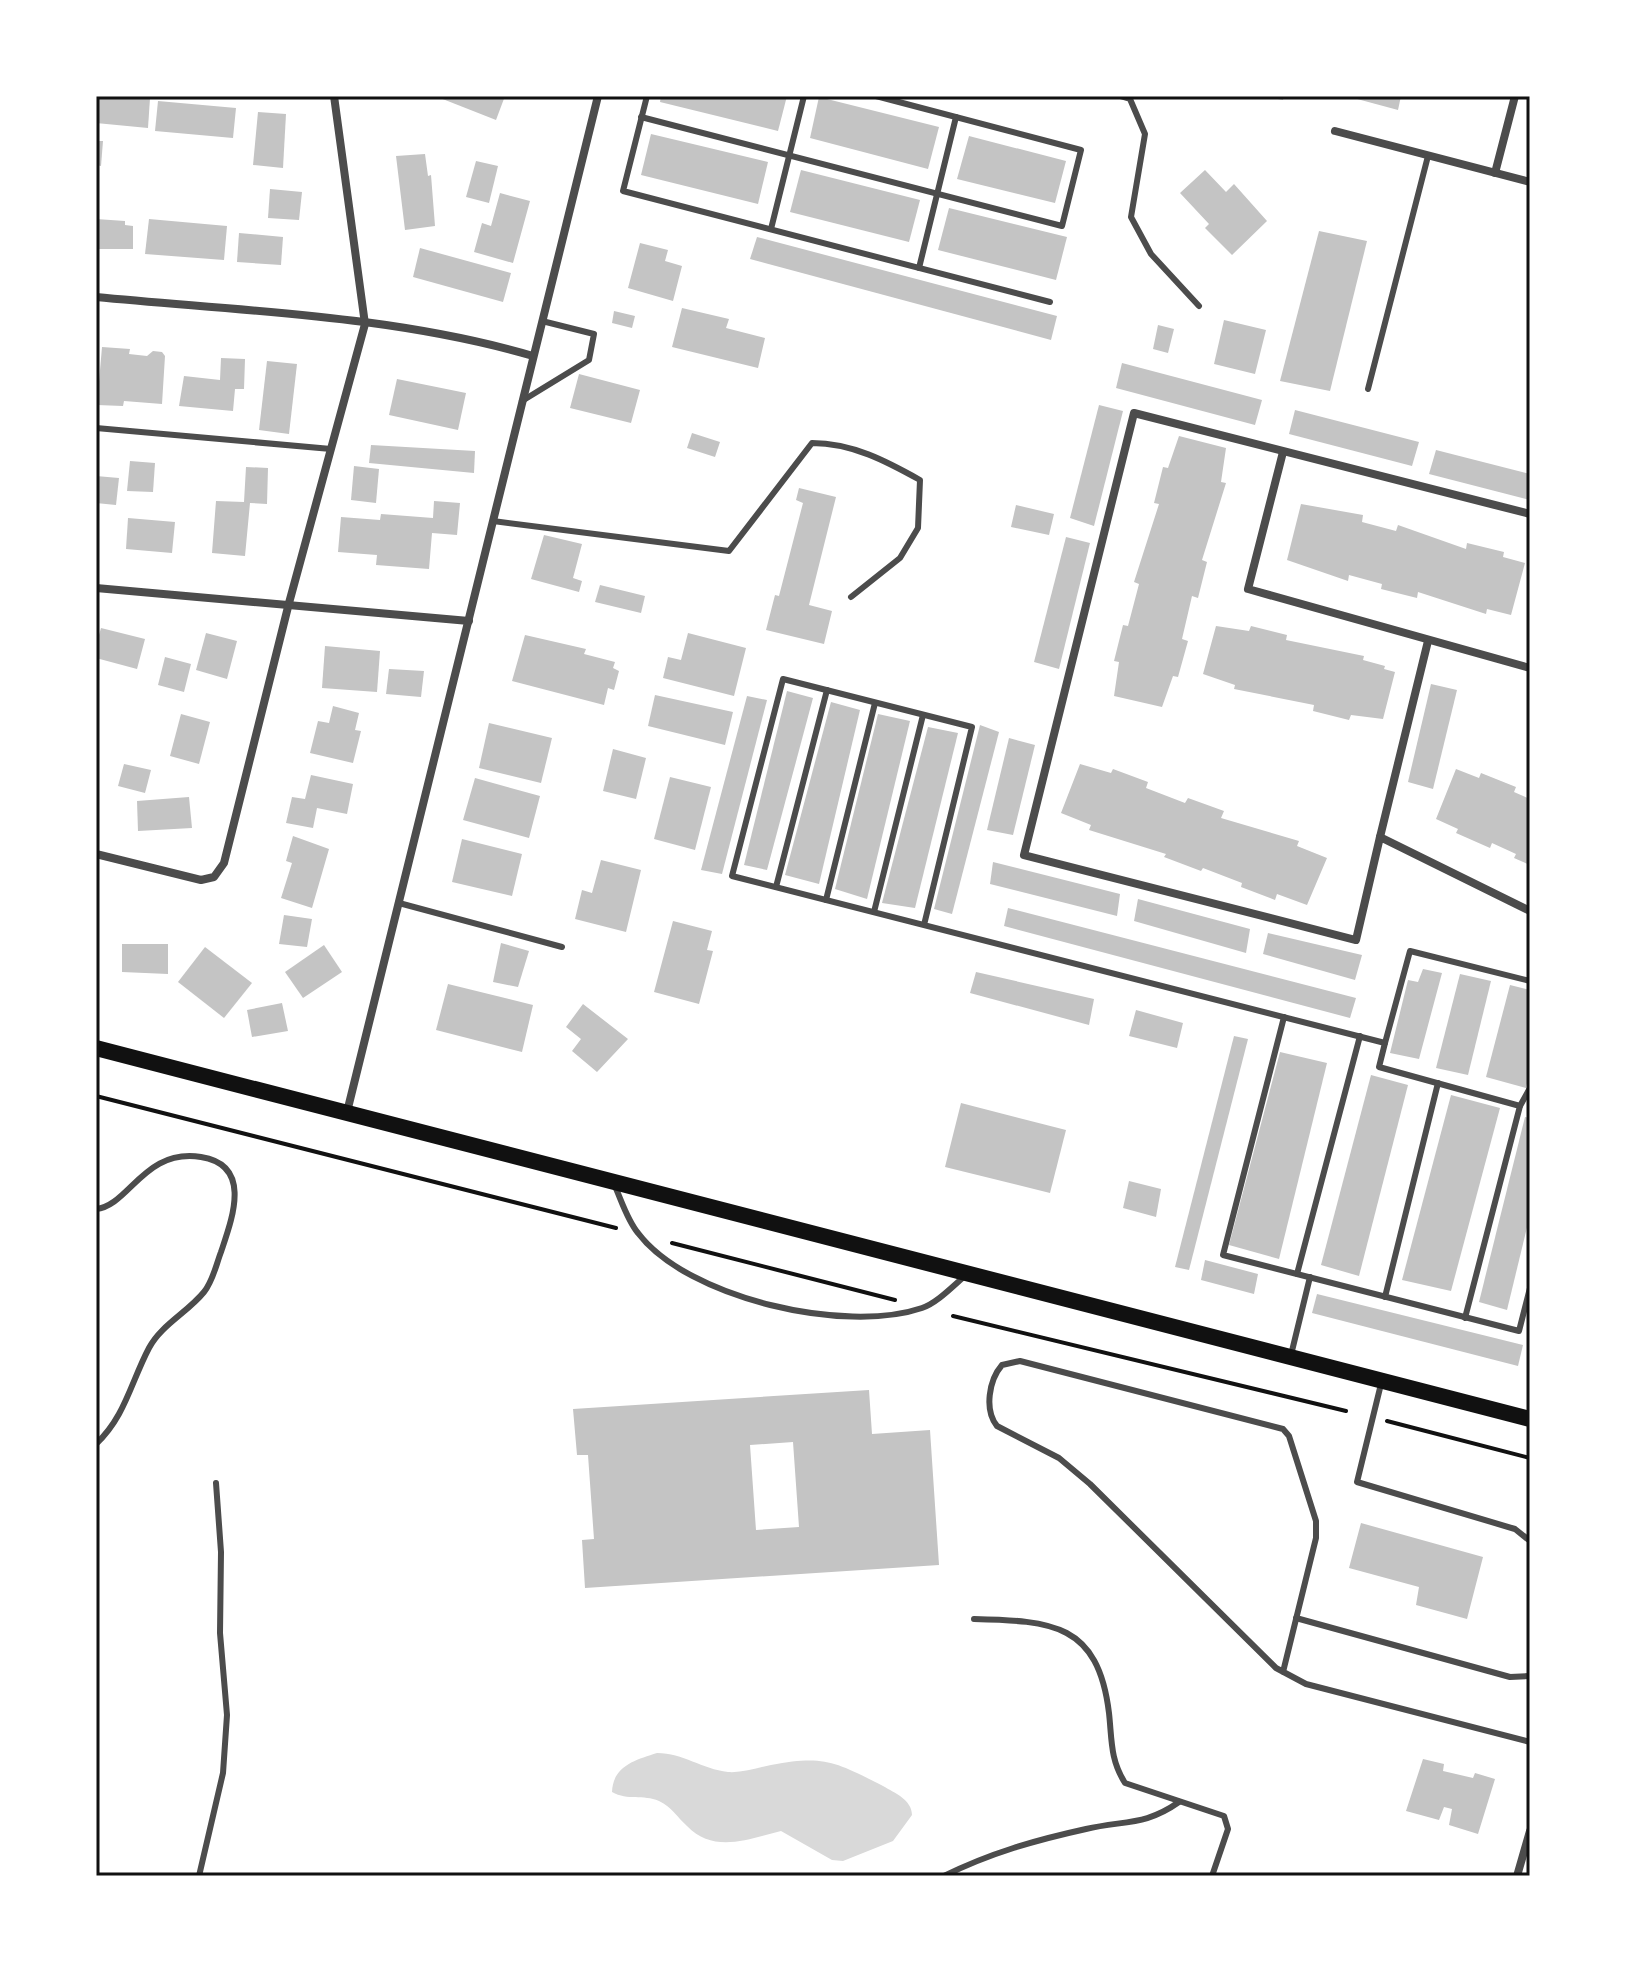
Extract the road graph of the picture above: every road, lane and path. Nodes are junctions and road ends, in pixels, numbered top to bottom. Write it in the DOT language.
graph roads {
  1 [pos="334,96"];
  2 [pos="598,96"];
  3 [pos="647,96"];
  4 [pos="804,96"];
  5 [pos="876,96"];
  6 [pos="1120,96"];
  7 [pos="1515,96"];
  8 [pos="641,117"];
  9 [pos="956,117"];
  10 [pos="1335,131"];
  11 [pos="790,156"];
  12 [pos="1428,156"];
  13 [pos="1495,173"];
  14 [pos="1530,182"];
  15 [pos="937,194"];
  16 [pos="771,229"];
  17 [pos="919,268"];
  18 [pos="96,297"];
  19 [pos="1050,302"];
  20 [pos="1199,306"];
  21 [pos="542,321"];
  22 [pos="365,324"];
  23 [pos="533,356"];
  24 [pos="1368,389"];
  25 [pos="522,401"];
  26 [pos="96,428"];
  27 [pos="331,449"];
  28 [pos="1283,452"];
  29 [pos="1530,514"];
  30 [pos="493,521"];
  31 [pos="96,588"];
  32 [pos="851,597"];
  33 [pos="289,603"];
  34 [pos="469,621"];
  35 [pos="1428,641"];
  36 [pos="1530,668"];
  37 [pos="827,690"];
  38 [pos="875,703"];
  39 [pos="923,715"];
  40 [pos="1380,837"];
  41 [pos="96,854"];
  42 [pos="776,887"];
  43 [pos="826,900"];
  44 [pos="399,903"];
  45 [pos="1530,911"];
  46 [pos="874,912"];
  47 [pos="924,925"];
  48 [pos="562,947"];
  49 [pos="1530,981"];
  50 [pos="1284,1017"];
  51 [pos="1360,1036"];
  52 [pos="1385,1043"];
  53 [pos="96,1048"];
  54 [pos="1438,1083"];
  55 [pos="1530,1088"];
  56 [pos="96,1096"];
  57 [pos="1520,1106"];
  58 [pos="347,1112"];
  59 [pos="612,1180"];
  60 [pos="96,1209"];
  61 [pos="616,1228"];
  62 [pos="672,1243"];
  63 [pos="969,1273"];
  64 [pos="1297,1274"];
  65 [pos="1310,1277"];
  66 [pos="1530,1288"];
  67 [pos="1385,1297"];
  68 [pos="909,1303"];
  69 [pos="953,1316"];
  70 [pos="1465,1318"];
  71 [pos="1291,1357"];
  72 [pos="1382,1381"];
  73 [pos="1346,1411"];
  74 [pos="1530,1419"];
  75 [pos="1387,1421"];
  76 [pos="96,1444"];
  77 [pos="1530,1458"];
  78 [pos="216,1483"];
  79 [pos="1530,1541"];
  80 [pos="1296,1618"];
  81 [pos="974,1619"];
  82 [pos="1283,1672"];
  83 [pos="1530,1676"];
  84 [pos="1530,1742"];
  85 [pos="1179,1802"];
  86 [pos="1530,1831"];
  87 [pos="199,1876"];
  88 [pos="944,1876"];
  89 [pos="1212,1876"];
  90 [pos="1517,1876"];
  1 -- 22 [label="street"];
  2 -- 21 [label="street"];
  3 -- 8 [label="lane"];
  4 -- 11 [label="lane"];
  5 -- 9 [label="lane"];
  6 -- 20 [label="lane"];
  7 -- 13 [label="street"];
  8 -- 11 [label="lane"];
  8 -- 16 [label="lane"];
  9 -- 15 [label="lane"];
  9 -- 15 [label="lane"];
  10 -- 12 [label="street"];
  11 -- 15 [label="lane"];
  11 -- 16 [label="lane"];
  12 -- 13 [label="street"];
  12 -- 24 [label="lane"];
  13 -- 14 [label="street"];
  15 -- 17 [label="lane"];
  16 -- 17 [label="lane"];
  17 -- 19 [label="lane"];
  18 -- 22 [label="street"];
  21 -- 23 [label="street"];
  21 -- 25 [label="lane"];
  22 -- 23 [label="street"];
  22 -- 27 [label="street"];
  23 -- 25 [label="street"];
  25 -- 30 [label="street"];
  26 -- 27 [label="lane"];
  27 -- 33 [label="street"];
  28 -- 29 [label="street"];
  28 -- 35 [label="street"];
  28 -- 40 [label="street"];
  30 -- 32 [label="lane"];
  30 -- 34 [label="street"];
  31 -- 33 [label="street"];
  33 -- 34 [label="street"];
  33 -- 41 [label="street"];
  34 -- 44 [label="street"];
  35 -- 36 [label="street"];
  35 -- 40 [label="street"];
  37 -- 38 [label="lane"];
  37 -- 42 [label="lane"];
  37 -- 42 [label="lane"];
  38 -- 39 [label="lane"];
  38 -- 43 [label="lane"];
  39 -- 46 [label="lane"];
  39 -- 47 [label="lane"];
  40 -- 45 [label="street"];
  42 -- 43 [label="lane"];
  43 -- 46 [label="lane"];
  44 -- 48 [label="lane"];
  44 -- 58 [label="street"];
  46 -- 47 [label="lane"];
  47 -- 50 [label="lane"];
  49 -- 52 [label="lane"];
  50 -- 51 [label="lane"];
  50 -- 64 [label="lane"];
  51 -- 52 [label="lane"];
  51 -- 64 [label="lane"];
  52 -- 54 [label="lane"];
  53 -- 58 [label="main road"];
  54 -- 57 [label="lane"];
  54 -- 67 [label="lane"];
  55 -- 57 [label="lane"];
  56 -- 61 [label="path"];
  57 -- 70 [label="lane"];
  58 -- 59 [label="main road"];
  59 -- 63 [label="main road"];
  59 -- 63 [label="lane"];
  60 -- 76 [label="lane"];
  62 -- 68 [label="path"];
  63 -- 71 [label="main road"];
  64 -- 65 [label="lane"];
  65 -- 67 [label="lane"];
  65 -- 71 [label="lane"];
  66 -- 70 [label="lane"];
  67 -- 70 [label="lane"];
  69 -- 73 [label="path"];
  71 -- 72 [label="main road"];
  72 -- 74 [label="main road"];
  72 -- 79 [label="lane"];
  75 -- 77 [label="path"];
  78 -- 87 [label="lane"];
  80 -- 82 [label="lane"];
  80 -- 82 [label="lane"];
  80 -- 83 [label="lane"];
  81 -- 85 [label="lane"];
  82 -- 84 [label="lane"];
  85 -- 88 [label="lane"];
  85 -- 89 [label="lane"];
  86 -- 90 [label="street"];
}
